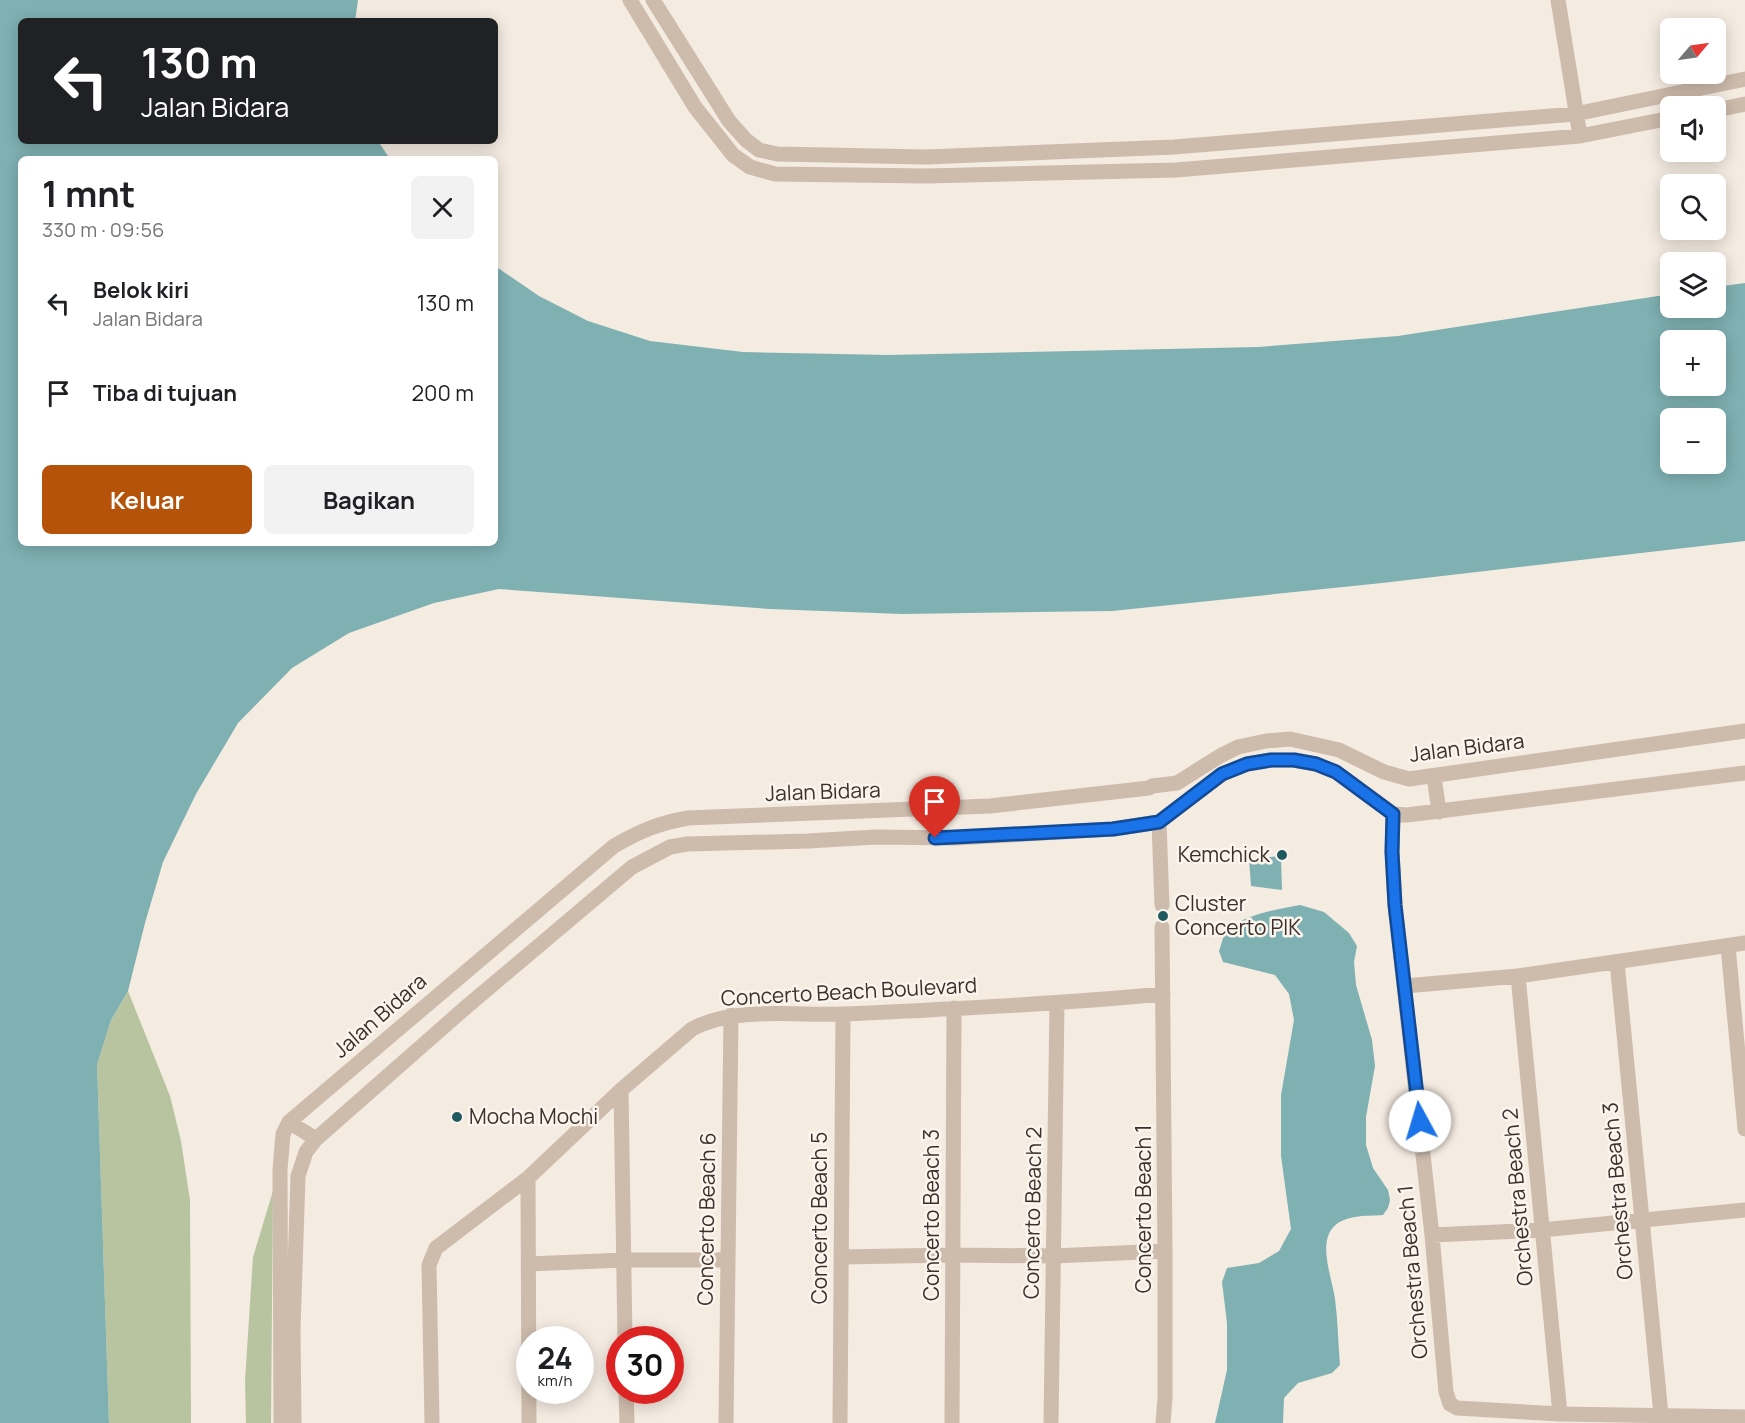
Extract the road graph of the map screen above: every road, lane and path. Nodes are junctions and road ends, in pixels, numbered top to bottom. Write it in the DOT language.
graph roads {
  1 [pos="630,0"];
  2 [pos="652,0"];
  3 [pos="1558,0"];
  4 [pos="1745,80"];
  5 [pos="1745,104"];
  6 [pos="1726,108"];
  7 [pos="1575,114"];
  8 [pos="1660,120"];
  9 [pos="1580,136"];
  10 [pos="1745,731"];
  11 [pos="1745,773"];
  12 [pos="1434,776"];
  13 [pos="876,811"];
  14 [pos="1439,812"];
  15 [pos="1393,814"];
  16 [pos="663,822"];
  17 [pos="1159,822"];
  18 [pos="876,837"];
  19 [pos="670,847"];
  20 [pos="1162,905"];
  21 [pos="1162,927"];
  22 [pos="1745,943"];
  23 [pos="1728,946"];
  24 [pos="1617,962"];
  25 [pos="1518,976"];
  26 [pos="1405,986"];
  27 [pos="1164,994"];
  28 [pos="1058,1004"];
  29 [pos="954,1008"];
  30 [pos="843,1014"];
  31 [pos="731,1016"];
  32 [pos="621,1090"];
  33 [pos="289,1122"];
  34 [pos="1745,1129"];
  35 [pos="316,1138"];
  36 [pos="528,1178"];
  37 [pos="1745,1210"];
  38 [pos="1642,1220"];
  39 [pos="1542,1230"];
  40 [pos="1432,1234"];
  41 [pos="1165,1251"];
  42 [pos="953,1255"];
  43 [pos="1054,1256"];
  44 [pos="841,1257"];
  45 [pos="624,1260"];
  46 [pos="728,1260"];
  47 [pos="528,1264"];
  48 [pos="625,1326"];
  49 [pos="626,1404"];
  50 [pos="1560,1414"];
  51 [pos="1660,1415"];
  52 [pos="1745,1417"];
  53 [pos="281,1423"];
  54 [pos="294,1423"];
  55 [pos="432,1423"];
  56 [pos="529,1423"];
  57 [pos="627,1423"];
  58 [pos="726,1423"];
  59 [pos="840,1423"];
  60 [pos="952,1423"];
  61 [pos="1051,1423"];
  62 [pos="1163,1423"];
  1 -- 9 [label="street"];
  2 -- 7 [label="street"];
  3 -- 7 [label="street"];
  4 -- 7 [label="street"];
  5 -- 6 [label="street"];
  7 -- 9 [label="street"];
  8 -- 9 [label="street"];
  10 -- 12 [label="street, Jalan Bidara"];
  11 -- 14 [label="street"];
  12 -- 13 [label="street, Jalan Bidara"];
  12 -- 14 [label="street"];
  13 -- 16 [label="street, Jalan Bidara"];
  13 -- 18 [label="street"];
  14 -- 15 [label="street"];
  15 -- 17 [label="street"];
  15 -- 26 [label="street, Orchestra Beach 1"];
  16 -- 19 [label="street"];
  16 -- 33 [label="street, Jalan Bidara"];
  17 -- 18 [label="street"];
  17 -- 20 [label="street"];
  18 -- 19 [label="street"];
  19 -- 35 [label="street"];
  21 -- 27 [label="street, Concerto Beach 1"];
  22 -- 23 [label="street"];
  23 -- 24 [label="street"];
  23 -- 34 [label="street"];
  24 -- 25 [label="street"];
  24 -- 38 [label="street, Orchestra Beach 3"];
  25 -- 26 [label="street"];
  25 -- 39 [label="street, Orchestra Beach 2"];
  26 -- 40 [label="street, Orchestra Beach 1"];
  27 -- 28 [label="street, Concerto Beach Boulevard"];
  27 -- 41 [label="street, Concerto Beach 1"];
  28 -- 29 [label="street, Concerto Beach Boulevard"];
  28 -- 43 [label="street, Concerto Beach 2"];
  29 -- 30 [label="street, Concerto Beach Boulevard"];
  29 -- 42 [label="street, Concerto Beach 3"];
  30 -- 31 [label="street, Concerto Beach Boulevard"];
  30 -- 44 [label="street, Concerto Beach 5"];
  31 -- 32 [label="street, Concerto Beach Boulevard"];
  31 -- 46 [label="street, Concerto Beach 6"];
  32 -- 36 [label="street, Concerto Beach Boulevard"];
  32 -- 45 [label="street"];
  33 -- 35 [label="street"];
  33 -- 53 [label="street"];
  35 -- 54 [label="street"];
  36 -- 47 [label="street"];
  36 -- 55 [label="street, Concerto Beach Boulevard"];
  37 -- 38 [label="street"];
  38 -- 39 [label="street"];
  38 -- 51 [label="street, Orchestra Beach 3"];
  39 -- 40 [label="street"];
  39 -- 50 [label="street, Orchestra Beach 2"];
  40 -- 50 [label="street, Orchestra Beach 1"];
  41 -- 43 [label="street"];
  41 -- 62 [label="street, Concerto Beach 1"];
  42 -- 43 [label="street"];
  42 -- 44 [label="street"];
  42 -- 60 [label="street, Concerto Beach 3"];
  43 -- 61 [label="street, Concerto Beach 2"];
  44 -- 59 [label="street, Concerto Beach 5"];
  45 -- 46 [label="street"];
  45 -- 47 [label="street"];
  45 -- 48 [label="street"];
  46 -- 58 [label="street, Concerto Beach 6"];
  47 -- 56 [label="street"];
  49 -- 57 [label="street"];
  50 -- 51 [label="street"];
  51 -- 52 [label="street"];
}
